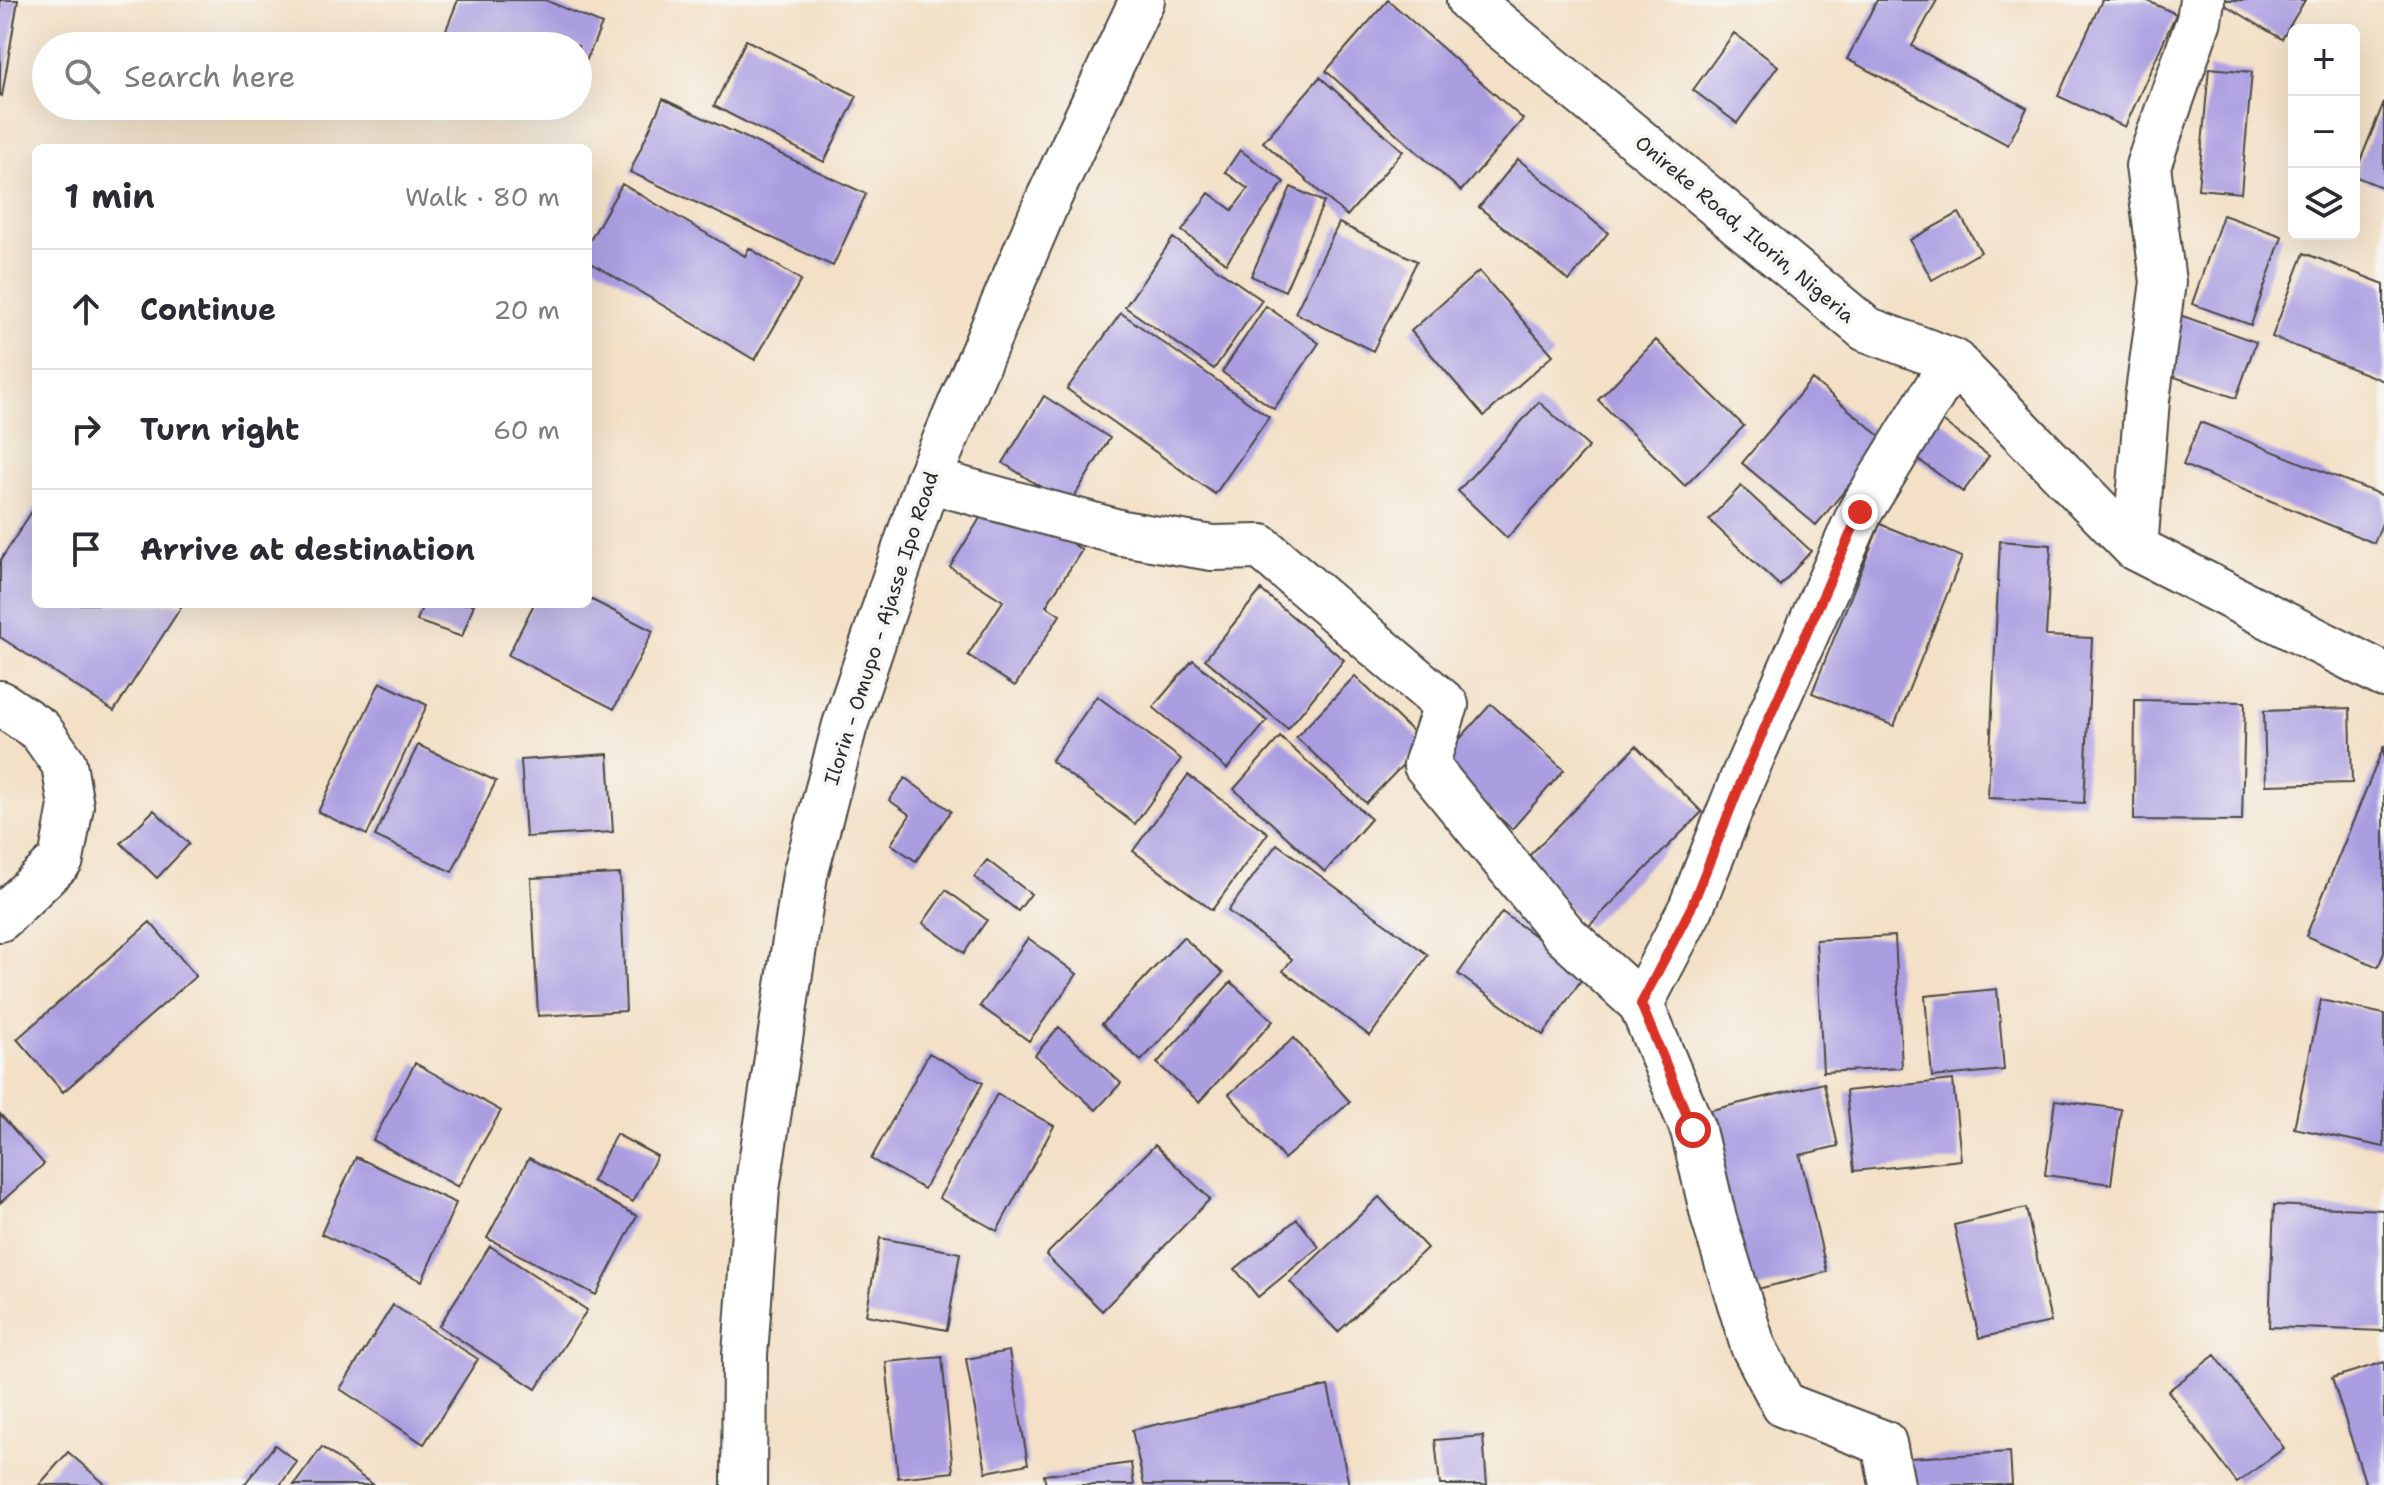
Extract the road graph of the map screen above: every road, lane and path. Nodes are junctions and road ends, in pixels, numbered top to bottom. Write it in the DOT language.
graph roads {
  1 [pos="1142,0"];
  2 [pos="1469,0"];
  3 [pos="2202,0"];
  4 [pos="1953,361"];
  5 [pos="928,480"];
  6 [pos="2135,548"];
  7 [pos="2384,675"];
  8 [pos="0,703"];
  9 [pos="0,919"];
  10 [pos="1641,1004"];
  11 [pos="744,1485"];
  12 [pos="1892,1485"];
  1 -- 5 [label="main road, Ilorin - Omupo - Ajasse Ipo Road"];
  2 -- 4 [label="main road, Onireke Road, Ilorin, Nigeria"];
  3 -- 6 [label="main road"];
  4 -- 6 [label="main road, Onireke Road, Ilorin, Nigeria"];
  4 -- 10 [label="main road"];
  5 -- 10 [label="main road"];
  5 -- 11 [label="main road, Ilorin - Omupo - Ajasse Ipo Road"];
  6 -- 7 [label="main road, Onireke Road, Ilorin, Nigeria"];
  8 -- 9 [label="main road"];
  10 -- 12 [label="main road"];
}
